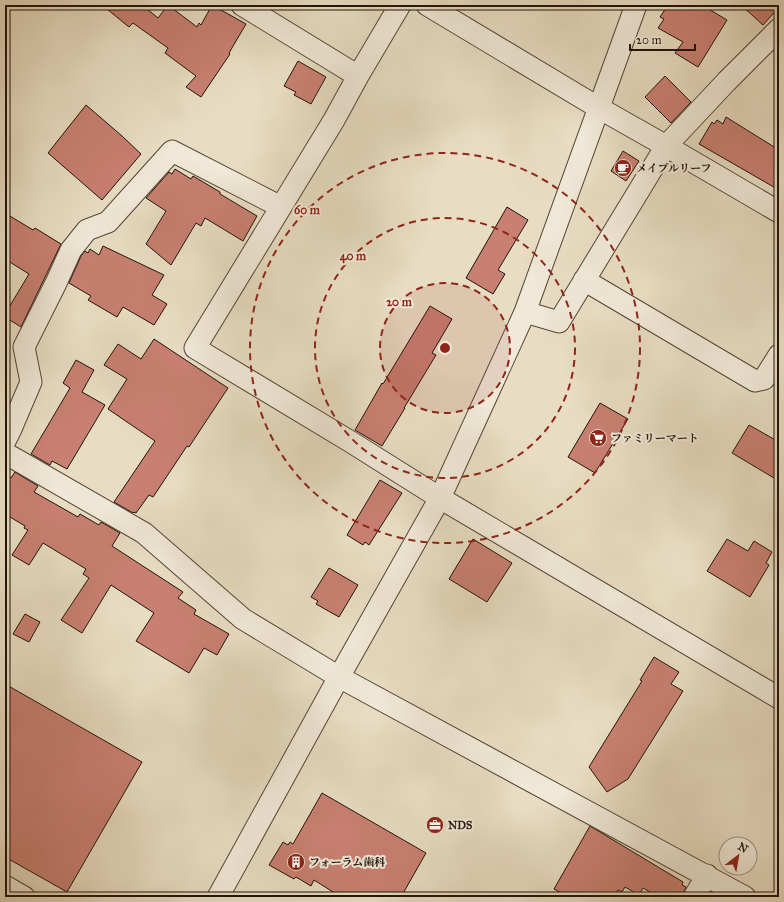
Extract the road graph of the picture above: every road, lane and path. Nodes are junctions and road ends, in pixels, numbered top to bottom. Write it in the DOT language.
graph roads {
  1 [pos="242,5"];
  2 [pos="400,5"];
  3 [pos="427,5"];
  4 [pos="636,5"];
  5 [pos="779,29"];
  6 [pos="358,76"];
  7 [pos="599,108"];
  8 [pos="666,146"];
  9 [pos="281,207"];
  10 [pos="779,212"];
  11 [pos="584,280"];
  12 [pos="525,312"];
  13 [pos="779,355"];
  14 [pos="5,441"];
  15 [pos="5,453"];
  16 [pos="440,498"];
  17 [pos="339,677"];
  18 [pos="779,698"];
  19 [pos="707,875"];
  20 [pos="5,886"];
  21 [pos="24,897"];
  22 [pos="218,897"];
  23 [pos="694,897"];
  24 [pos="745,897"];
  1 -- 6 [label="street"];
  2 -- 6 [label="street"];
  3 -- 7 [label="street"];
  4 -- 7 [label="street"];
  5 -- 8 [label="street"];
  6 -- 9 [label="street"];
  7 -- 8 [label="street"];
  7 -- 12 [label="street"];
  8 -- 10 [label="street"];
  8 -- 11 [label="street"];
  9 -- 14 [label="street"];
  9 -- 16 [label="street"];
  11 -- 12 [label="street"];
  11 -- 13 [label="street"];
  12 -- 16 [label="street"];
  15 -- 17 [label="street"];
  16 -- 17 [label="street"];
  16 -- 18 [label="street"];
  17 -- 19 [label="street"];
  17 -- 22 [label="street"];
  19 -- 23 [label="street"];
  19 -- 24 [label="street"];
  20 -- 21 [label="street"];
}
